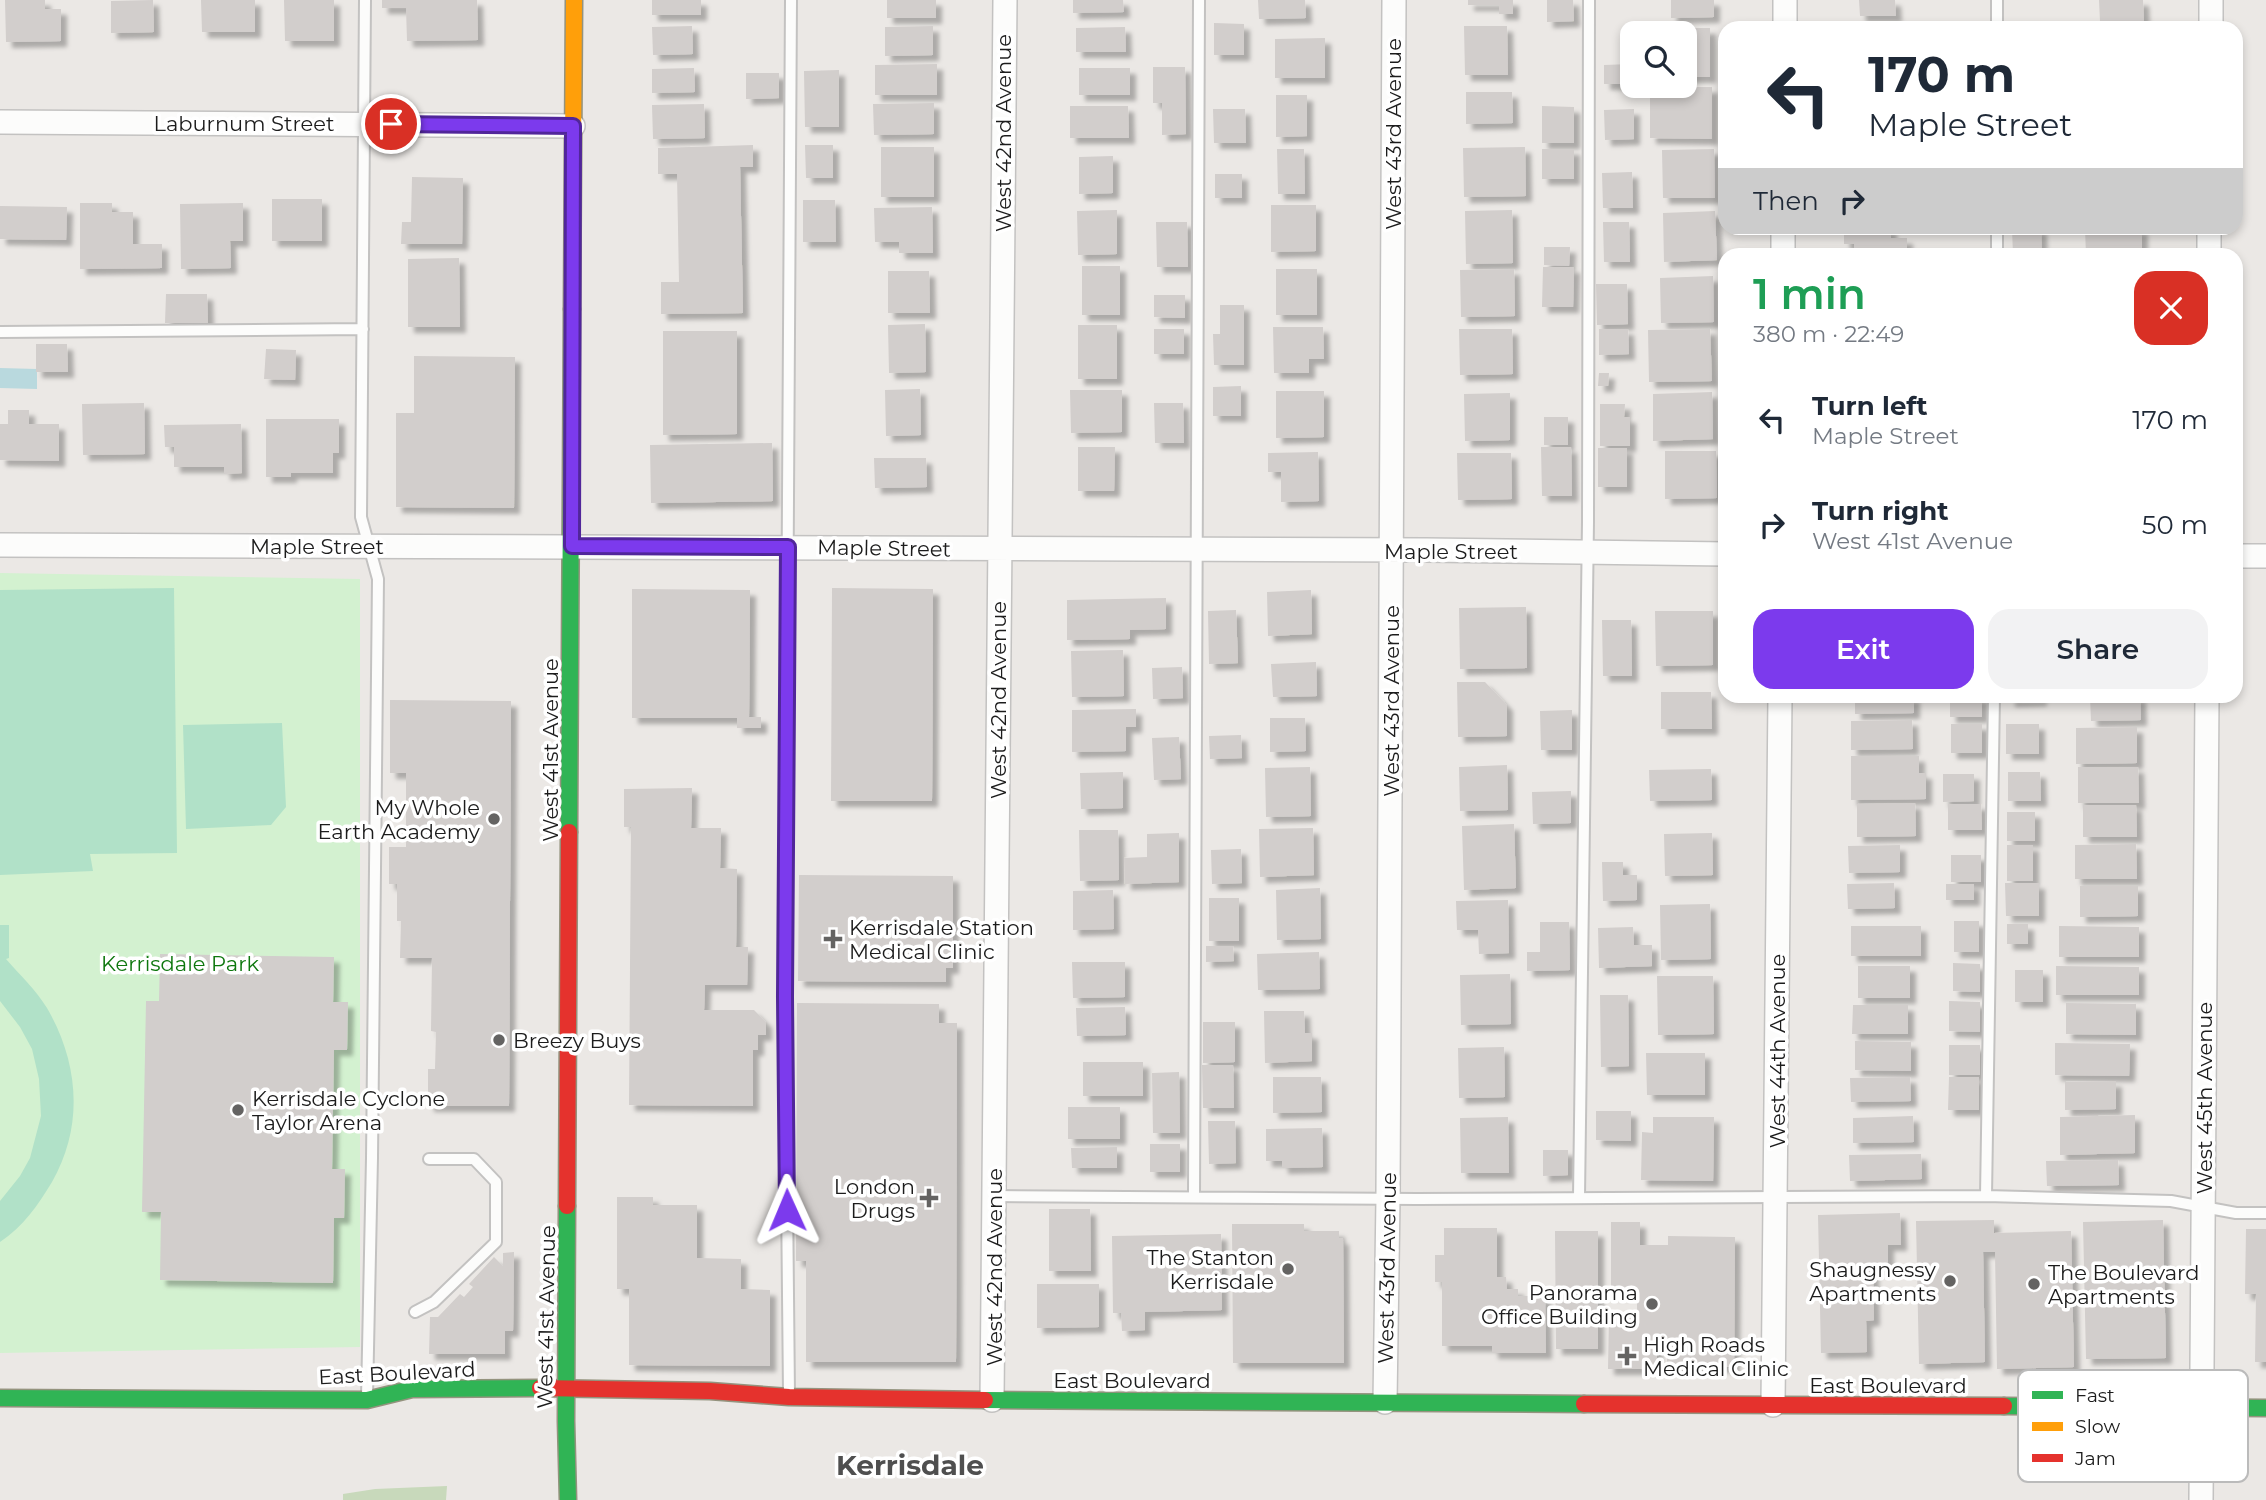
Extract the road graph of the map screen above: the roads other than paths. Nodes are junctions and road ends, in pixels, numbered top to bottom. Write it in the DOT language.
graph roads {
  1 [pos="365,0"];
  2 [pos="573,0"];
  3 [pos="792,0"];
  4 [pos="1004,0"];
  5 [pos="1199,0"];
  6 [pos="1394,0"];
  7 [pos="1589,0"];
  8 [pos="1785,0"];
  9 [pos="1997,0"];
  10 [pos="2211,0"];
  11 [pos="1785,21"];
  12 [pos="1997,21"];
  13 [pos="2211,21"];
  14 [pos="0,122"];
  15 [pos="364,123"];
  16 [pos="573,126"];
  17 [pos="363,329"];
  18 [pos="0,332"];
  19 [pos="0,544"];
  20 [pos="369,546"];
  21 [pos="572,546"];
  22 [pos="788,547"];
  23 [pos="1000,549"];
  24 [pos="1196,550"];
  25 [pos="1392,550"];
  26 [pos="1587,552"];
  27 [pos="1718,554"];
  28 [pos="2243,556"];
  29 [pos="2266,556"];
  30 [pos="1780,703"];
  31 [pos="1994,703"];
  32 [pos="2207,703"];
  33 [pos="429,1158"];
  34 [pos="994,1196"];
  35 [pos="1986,1196"];
  36 [pos="1194,1197"];
  37 [pos="1579,1197"];
  38 [pos="1388,1198"];
  39 [pos="1776,1199"];
  40 [pos="2203,1208"];
  41 [pos="2266,1213"];
  42 [pos="415,1312"];
  43 [pos="2202,1370"];
  44 [pos="566,1388"];
  45 [pos="789,1397"];
  46 [pos="0,1398"];
  47 [pos="367,1400"];
  48 [pos="992,1400"];
  49 [pos="1385,1402"];
  50 [pos="1773,1405"];
  51 [pos="2018,1407"];
  52 [pos="2248,1408"];
  53 [pos="2266,1408"];
  54 [pos="2201,1482"];
  55 [pos="568,1500"];
  56 [pos="2201,1500"];
  1 -- 15 [label="lane"];
  2 -- 16 [label="street, West 41st Avenue"];
  3 -- 22 [label="lane"];
  4 -- 23 [label="street, West 42nd Avenue"];
  5 -- 24 [label="lane"];
  6 -- 25 [label="street, West 43rd Avenue"];
  7 -- 26 [label="lane"];
  8 -- 11 [label="street"];
  9 -- 12 [label="lane"];
  10 -- 13 [label="street"];
  14 -- 15 [label="street, Laburnum Street"];
  15 -- 16 [label="street, Laburnum Street"];
  15 -- 17 [label="lane"];
  16 -- 21 [label="street, West 41st Avenue"];
  17 -- 18 [label="lane"];
  17 -- 20 [label="lane"];
  19 -- 20 [label="street, Maple Street"];
  20 -- 21 [label="street, Maple Street"];
  20 -- 47 [label="lane"];
  21 -- 22 [label="street, Maple Street"];
  21 -- 44 [label="street, West 41st Avenue"];
  22 -- 23 [label="street, Maple Street"];
  22 -- 45 [label="lane"];
  23 -- 24 [label="street, Maple Street"];
  23 -- 34 [label="street, West 42nd Avenue"];
  24 -- 25 [label="street, Maple Street"];
  24 -- 36 [label="lane"];
  25 -- 26 [label="street, Maple Street"];
  25 -- 38 [label="street, West 43rd Avenue"];
  26 -- 27 [label="street, Maple Street"];
  26 -- 37 [label="lane"];
  28 -- 29 [label="street"];
  30 -- 39 [label="street, West 44th Avenue"];
  31 -- 35 [label="lane"];
  32 -- 40 [label="street, West 45th Avenue"];
  33 -- 42 [label="lane"];
  34 -- 36 [label="lane"];
  34 -- 48 [label="street, West 42nd Avenue"];
  35 -- 39 [label="lane"];
  35 -- 40 [label="lane"];
  36 -- 38 [label="lane"];
  37 -- 38 [label="lane"];
  37 -- 39 [label="lane"];
  38 -- 49 [label="street, West 43rd Avenue"];
  39 -- 50 [label="street, West 44th Avenue"];
  40 -- 41 [label="lane"];
  40 -- 43 [label="street, West 45th Avenue"];
  44 -- 45 [label="street, East Boulevard"];
  44 -- 47 [label="street, East Boulevard"];
  44 -- 55 [label="street, West 41st Avenue"];
  45 -- 48 [label="street, East Boulevard"];
  46 -- 47 [label="street, East Boulevard"];
  48 -- 49 [label="street, East Boulevard"];
  49 -- 50 [label="street, East Boulevard"];
  50 -- 51 [label="street, East Boulevard"];
  52 -- 53 [label="street, East Boulevard"];
  54 -- 56 [label="street, West 45th Avenue"];
}
